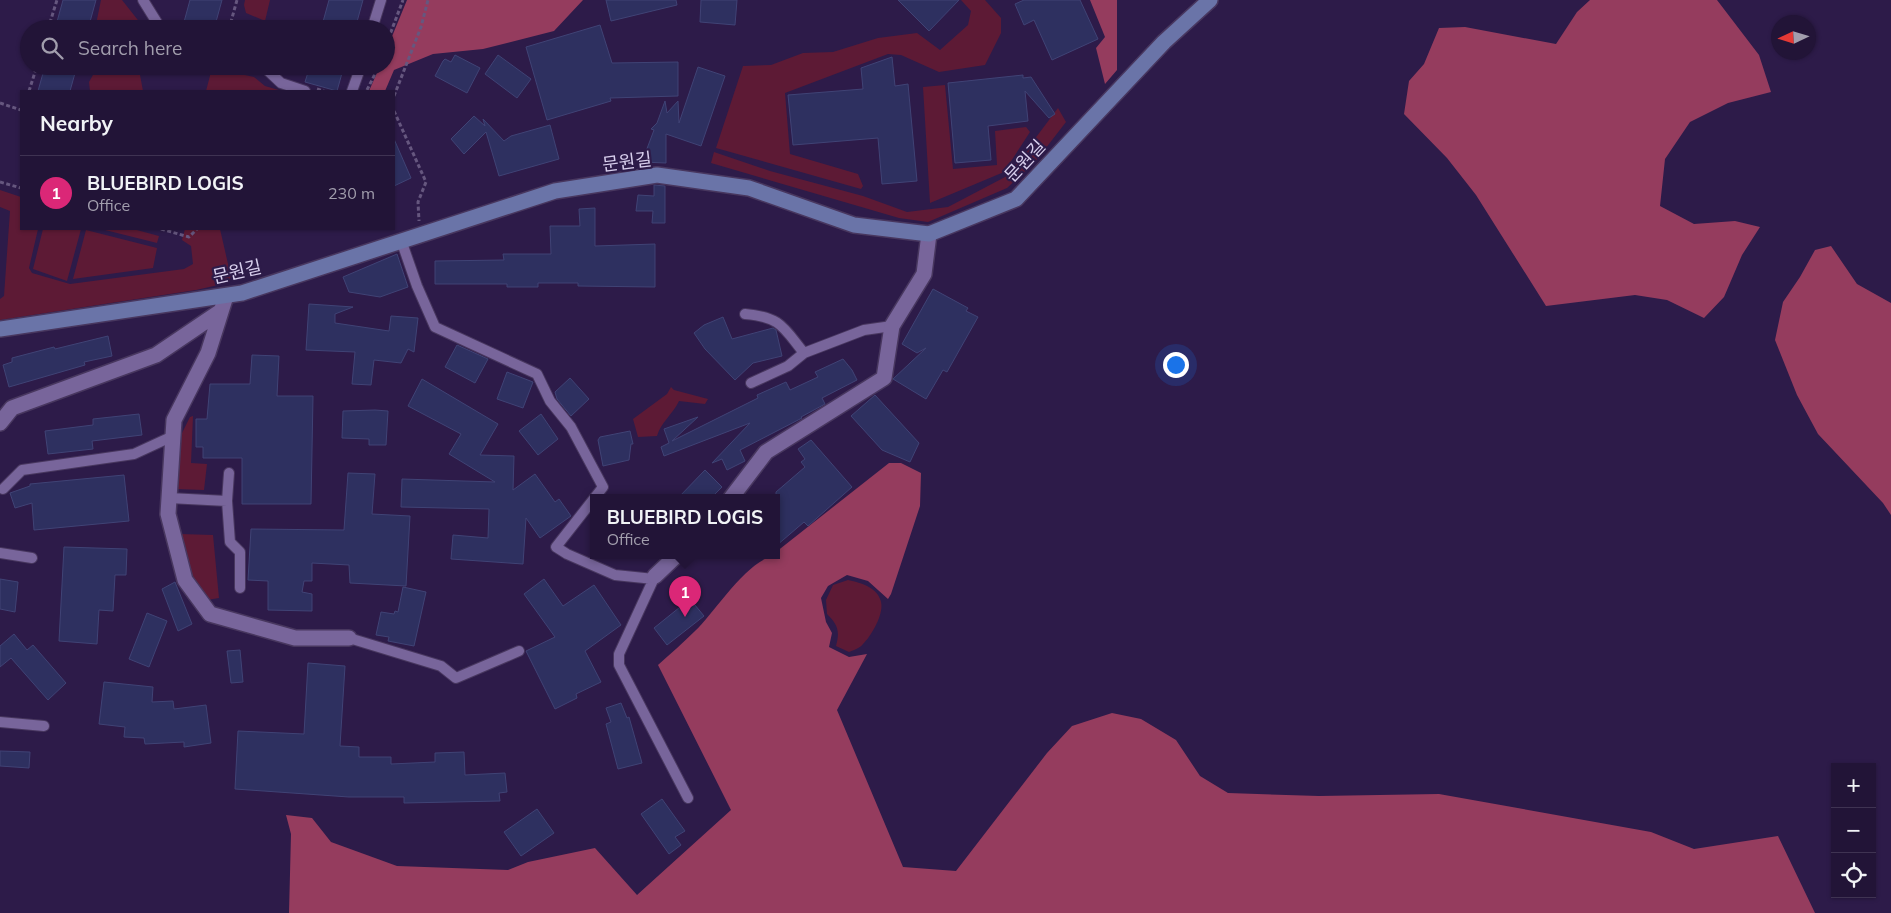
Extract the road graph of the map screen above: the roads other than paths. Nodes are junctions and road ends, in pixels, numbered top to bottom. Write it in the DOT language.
graph roads {
  1 [pos="143,0"];
  2 [pos="381,0"];
  3 [pos="1210,0"];
  4 [pos="155,20"];
  5 [pos="375,20"];
  6 [pos="273,75"];
  7 [pos="358,75"];
  8 [pos="302,90"];
  9 [pos="352,90"];
  10 [pos="929,234"];
  11 [pos="401,240"];
  12 [pos="226,296"];
  13 [pos="221,311"];
  14 [pos="745,314"];
  15 [pos="892,326"];
  16 [pos="0,329"];
  17 [pos="804,354"];
  18 [pos="751,383"];
  19 [pos="0,423"];
  20 [pos="173,436"];
  21 [pos="229,473"];
  22 [pos="3,489"];
  23 [pos="598,494"];
  24 [pos="734,494"];
  25 [pos="169,498"];
  26 [pos="227,501"];
  27 [pos="590,504"];
  28 [pos="0,553"];
  29 [pos="32,558"];
  30 [pos="673,559"];
  31 [pos="654,578"];
  32 [pos="240,588"];
  33 [pos="349,638"];
  34 [pos="519,651"];
  35 [pos="0,722"];
  36 [pos="44,726"];
  37 [pos="688,798"];
  1 -- 4 [label="lane"];
  2 -- 5 [label="lane"];
  3 -- 10 [label="street, 문원길"];
  6 -- 8 [label="lane"];
  7 -- 9 [label="lane"];
  10 -- 11 [label="street, 문원길"];
  10 -- 15 [label="street"];
  11 -- 12 [label="street, 문원길"];
  11 -- 23 [label="lane"];
  12 -- 13 [label="street"];
  12 -- 16 [label="street, 문원길"];
  13 -- 19 [label="street"];
  13 -- 20 [label="street"];
  14 -- 17 [label="lane"];
  15 -- 17 [label="lane"];
  15 -- 24 [label="street"];
  17 -- 18 [label="lane"];
  20 -- 22 [label="lane"];
  20 -- 25 [label="street"];
  21 -- 26 [label="lane"];
  25 -- 26 [label="lane"];
  25 -- 33 [label="street"];
  26 -- 32 [label="lane"];
  27 -- 31 [label="lane"];
  28 -- 29 [label="lane"];
  30 -- 31 [label="street"];
  31 -- 37 [label="lane"];
  33 -- 34 [label="lane"];
  35 -- 36 [label="lane"];
}
